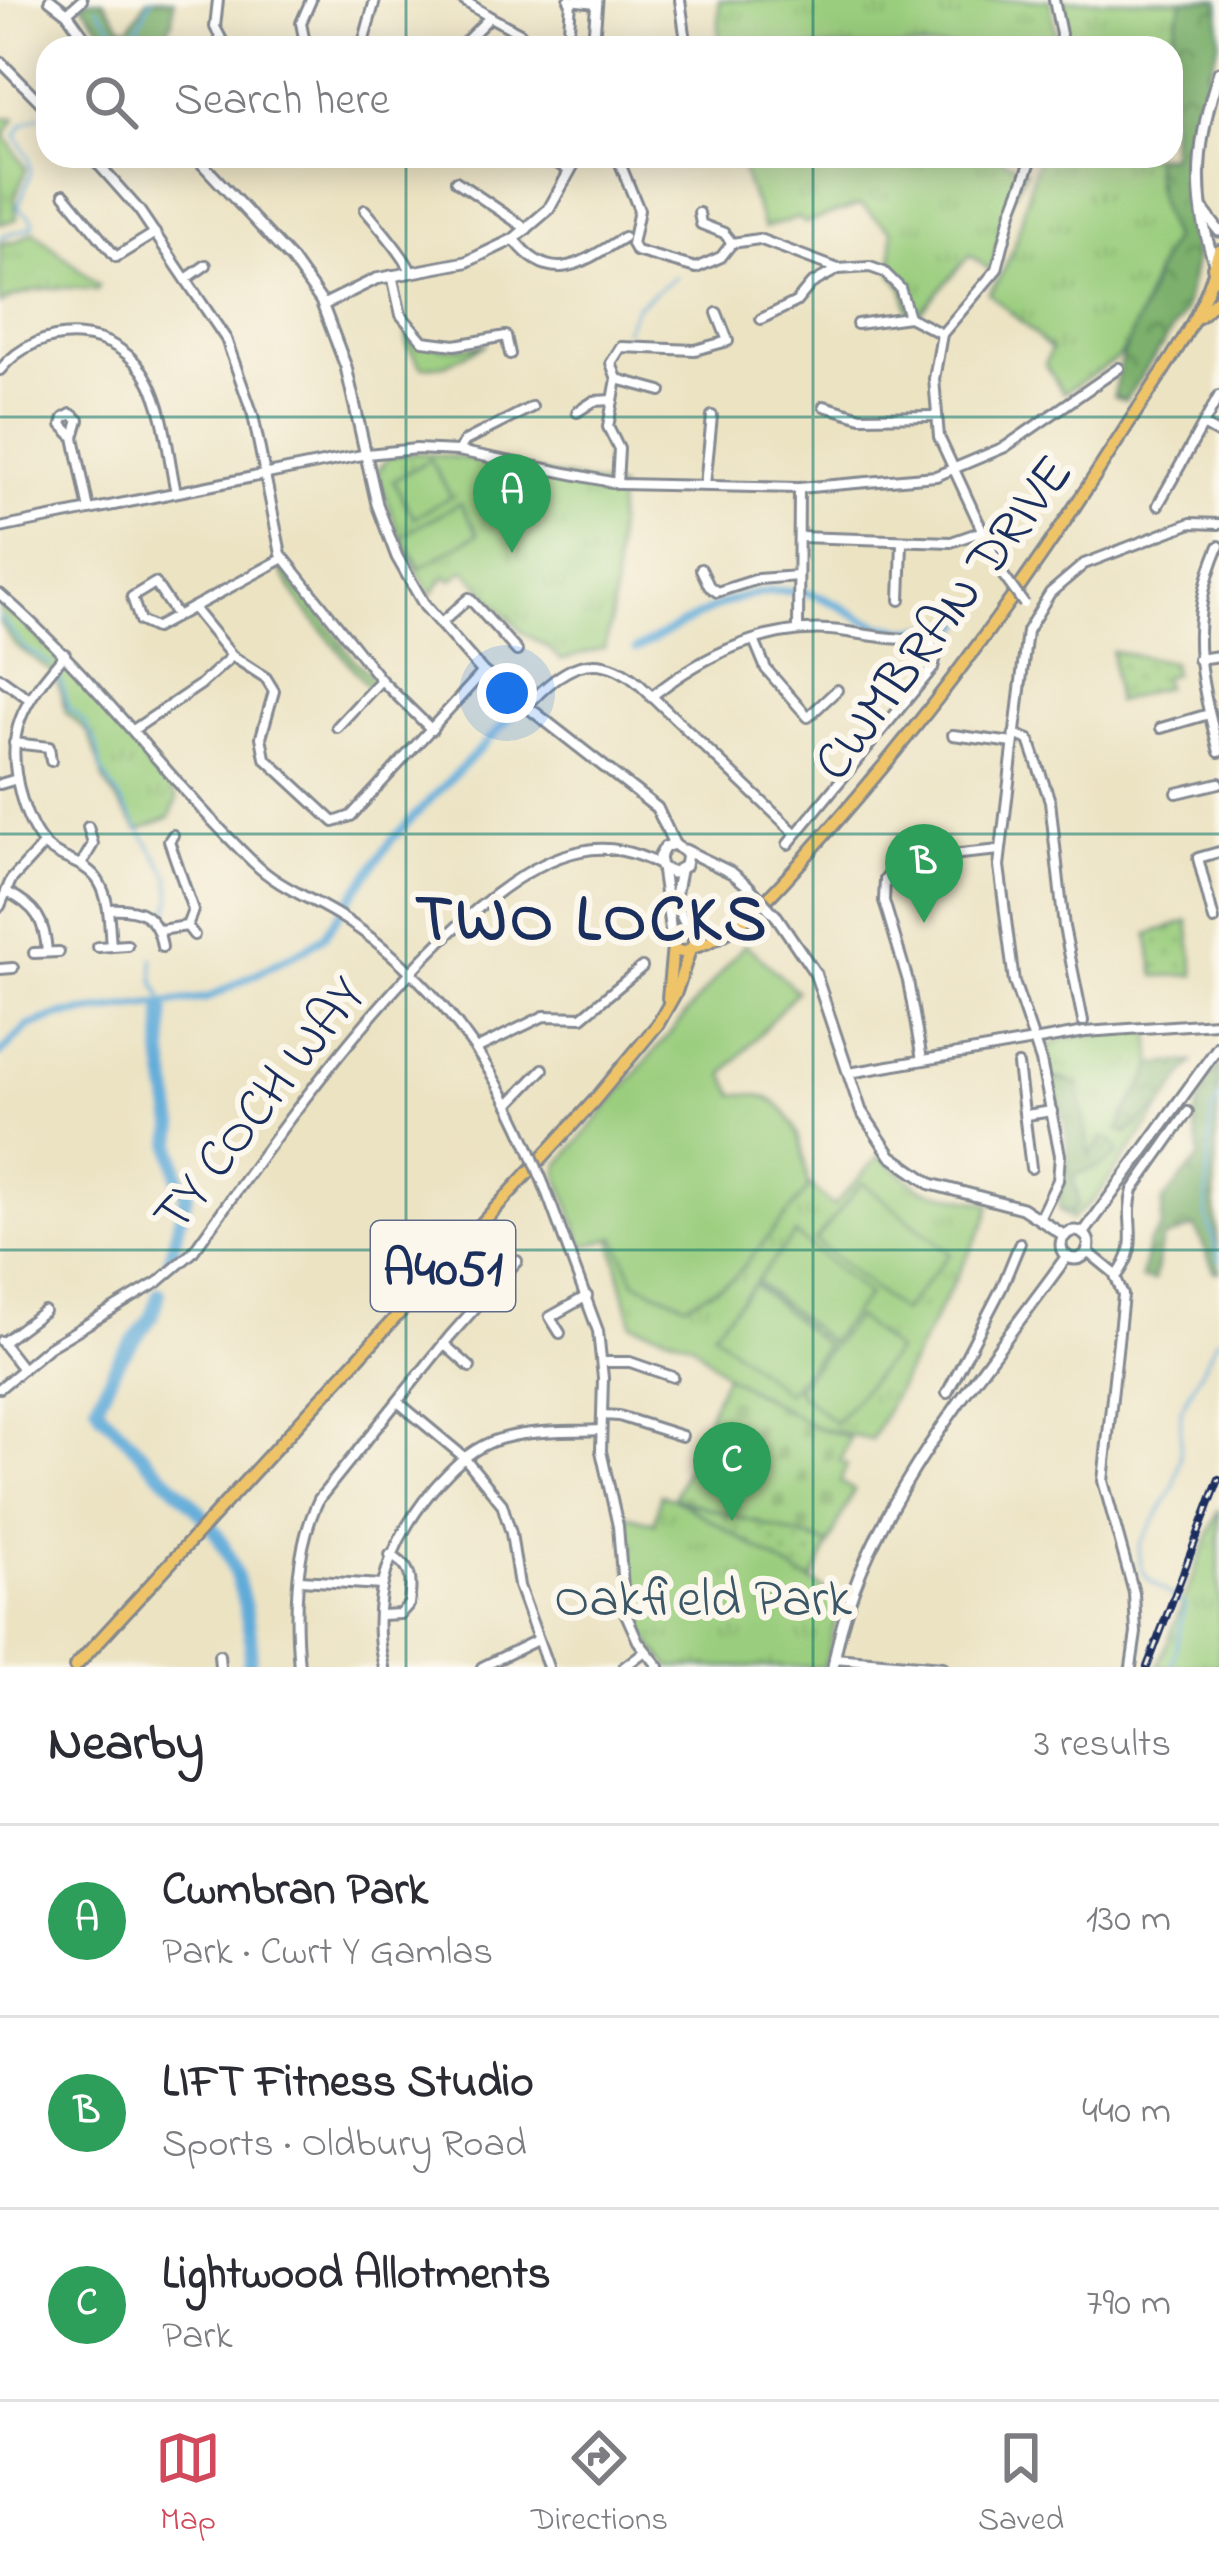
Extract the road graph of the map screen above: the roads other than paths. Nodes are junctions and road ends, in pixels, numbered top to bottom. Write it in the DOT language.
graph roads {
  1 [pos="50,0"];
  2 [pos="82,0"];
  3 [pos="218,0"];
  4 [pos="311,0"];
  5 [pos="375,0"];
  6 [pos="463,0"];
  7 [pos="569,0"];
  8 [pos="680,0"];
  9 [pos="1054,0"];
  10 [pos="597,2"];
  11 [pos="68,13"];
  12 [pos="490,17"];
  13 [pos="84,36"];
  14 [pos="220,36"];
  15 [pos="304,36"];
  16 [pos="367,36"];
  17 [pos="471,36"];
  18 [pos="523,36"];
  19 [pos="568,36"];
  20 [pos="594,36"];
  21 [pos="684,36"];
  22 [pos="1058,36"];
  23 [pos="0,61"];
  24 [pos="1219,72"];
  25 [pos="36,98"];
  26 [pos="102,168"];
  27 [pos="205,168"];
  28 [pos="564,168"];
  29 [pos="573,168"];
  30 [pos="621,168"];
  31 [pos="1028,168"];
  32 [pos="571,172"];
  33 [pos="456,181"];
  34 [pos="64,194"];
  35 [pos="1200,201"];
  36 [pos="365,210"];
  37 [pos="699,213"];
  38 [pos="526,229"];
  39 [pos="1219,231"];
  40 [pos="155,233"];
  41 [pos="624,237"];
  42 [pos="514,239"];
  43 [pos="731,243"];
  44 [pos="206,265"];
  45 [pos="1216,266"];
  46 [pos="838,269"];
  47 [pos="411,272"];
  48 [pos="392,275"];
  49 [pos="186,279"];
  50 [pos="1219,298"];
  51 [pos="323,305"];
  52 [pos="717,313"];
  53 [pos="909,317"];
  54 [pos="761,319"];
  55 [pos="857,324"];
  56 [pos="1188,331"];
  57 [pos="942,334"];
  58 [pos="509,354"];
  59 [pos="1120,368"];
  60 [pos="0,370"];
  61 [pos="617,379"];
  62 [pos="661,391"];
  63 [pos="1219,396"];
  64 [pos="613,400"];
  65 [pos="532,406"];
  66 [pos="824,406"];
  67 [pos="577,412"];
  68 [pos="712,416"];
  69 [pos="934,416"];
  70 [pos="1203,425"];
  71 [pos="1219,434"];
  72 [pos="74,437"];
  73 [pos="458,452"];
  74 [pos="367,454"];
  75 [pos="954,472"];
  76 [pos="265,475"];
  77 [pos="617,484"];
  78 [pos="705,485"];
  79 [pos="799,488"];
  80 [pos="176,492"];
  81 [pos="1158,505"];
  82 [pos="89,510"];
  83 [pos="0,515"];
  84 [pos="1219,524"];
  85 [pos="1,527"];
  86 [pos="982,531"];
  87 [pos="799,537"];
  88 [pos="902,543"];
  89 [pos="1219,546"];
  90 [pos="284,558"];
  91 [pos="701,568"];
  92 [pos="798,581"];
  93 [pos="0,594"];
  94 [pos="900,601"];
  95 [pos="193,608"];
  96 [pos="1036,612"];
  97 [pos="177,616"];
  98 [pos="439,625"];
  99 [pos="798,630"];
  100 [pos="943,638"];
  101 [pos="754,640"];
  102 [pos="926,640"];
  103 [pos="517,651"];
  104 [pos="232,656"];
  105 [pos="1219,656"];
  106 [pos="62,658"];
  107 [pos="1198,659"];
  108 [pos="483,672"];
  109 [pos="0,678"];
  110 [pos="381,680"];
  111 [pos="837,690"];
  112 [pos="651,697"];
  113 [pos="28,698"];
  114 [pos="526,707"];
  115 [pos="1209,714"];
  116 [pos="337,727"];
  117 [pos="1161,728"];
  118 [pos="133,730"];
  119 [pos="432,730"];
  120 [pos="953,735"];
  121 [pos="1014,739"];
  122 [pos="14,743"];
  123 [pos="1219,752"];
  124 [pos="51,761"];
  125 [pos="17,778"];
  126 [pos="1219,783"];
  127 [pos="0,784"];
  128 [pos="1177,794"];
  129 [pos="88,827"];
  130 [pos="796,834"];
  131 [pos="173,835"];
  132 [pos="44,844"];
  133 [pos="93,844"];
  134 [pos="110,844"];
  135 [pos="674,844"];
  136 [pos="788,844"];
  137 [pos="661,850"];
  138 [pos="685,850"];
  139 [pos="1000,850"];
  140 [pos="1219,852"];
  141 [pos="636,853"];
  142 [pos="82,864"];
  143 [pos="661,866"];
  144 [pos="721,867"];
  145 [pos="681,870"];
  146 [pos="8,892"];
  147 [pos="0,906"];
  148 [pos="108,910"];
  149 [pos="1214,920"];
  150 [pos="731,928"];
  151 [pos="160,930"];
  152 [pos="690,932"];
  153 [pos="672,943"];
  154 [pos="127,945"];
  155 [pos="111,946"];
  156 [pos="98,947"];
  157 [pos="162,947"];
  158 [pos="691,949"];
  159 [pos="46,952"];
  160 [pos="59,952"];
  161 [pos="34,953"];
  162 [pos="642,967"];
  163 [pos="13,968"];
  164 [pos="0,969"];
  165 [pos="410,975"];
  166 [pos="664,1012"];
  167 [pos="1083,1021"];
  168 [pos="1216,1022"];
  169 [pos="1034,1040"];
  170 [pos="1219,1046"];
  171 [pos="477,1048"];
  172 [pos="922,1060"];
  173 [pos="1018,1065"];
  174 [pos="543,1069"];
  175 [pos="849,1073"];
  176 [pos="508,1104"];
  177 [pos="1052,1111"];
  178 [pos="1188,1112"];
  179 [pos="1026,1115"];
  180 [pos="1030,1168"];
  181 [pos="1040,1217"];
  182 [pos="1083,1234"];
  183 [pos="1065,1235"];
  184 [pos="1021,1243"];
  185 [pos="1087,1251"];
  186 [pos="1067,1256"];
  187 [pos="517,1261"];
  188 [pos="1116,1277"];
  189 [pos="587,1296"];
  190 [pos="26,1310"];
  191 [pos="44,1311"];
  192 [pos="33,1319"];
  193 [pos="560,1333"];
  194 [pos="1,1341"];
  195 [pos="445,1345"];
  196 [pos="602,1362"];
  197 [pos="470,1366"];
  198 [pos="23,1369"];
  199 [pos="673,1377"];
  200 [pos="0,1388"];
  201 [pos="967,1395"];
  202 [pos="399,1403"];
  203 [pos="602,1414"];
  204 [pos="601,1430"];
  205 [pos="682,1436"];
  206 [pos="464,1457"];
  207 [pos="390,1555"];
  208 [pos="300,1580"];
  209 [pos="382,1585"];
  210 [pos="381,1616"];
  211 [pos="537,1640"];
  212 [pos="645,1652"];
  213 [pos="219,1655"];
  214 [pos="833,1663"];
  215 [pos="75,1667"];
  216 [pos="220,1667"];
  217 [pos="299,1667"];
  218 [pos="384,1667"];
  219 [pos="482,1667"];
  220 [pos="548,1667"];
  221 [pos="624,1667"];
  222 [pos="659,1667"];
  223 [pos="943,1667"];
  224 [pos="1131,1667"];
  1 -- 11 [label="street"];
  2 -- 11 [label="street"];
  3 -- 14 [label="street"];
  4 -- 15 [label="street"];
  5 -- 16 [label="street"];
  6 -- 12 [label="street"];
  7 -- 10 [label="street"];
  7 -- 19 [label="street"];
  8 -- 21 [label="street"];
  9 -- 22 [label="street"];
  10 -- 20 [label="street"];
  11 -- 13 [label="street"];
  12 -- 17 [label="street"];
  12 -- 18 [label="street"];
  23 -- 25 [label="street"];
  24 -- 35 [label="street"];
  26 -- 40 [label="street"];
  27 -- 51 [label="street"];
  28 -- 32 [label="street"];
  29 -- 32 [label="street"];
  30 -- 43 [label="street"];
  31 -- 57 [label="street"];
  32 -- 38 [label="street"];
  33 -- 38 [label="street"];
  34 -- 40 [label="street"];
  35 -- 39 [label="street"];
  35 -- 45 [label="street"];
  36 -- 47 [label="street"];
  37 -- 43 [label="street"];
  38 -- 42 [label="street"];
  40 -- 49 [label="street"];
  41 -- 42 [label="street"];
  42 -- 47 [label="street"];
  43 -- 46 [label="street"];
  44 -- 49 [label="street"];
  45 -- 56 [label="main road"];
  46 -- 53 [label="street"];
  46 -- 54 [label="street"];
  47 -- 48 [label="street"];
  48 -- 51 [label="street"];
  48 -- 58 [label="street"];
  49 -- 76 [label="street"];
  50 -- 56 [label="main road"];
  51 -- 74 [label="street"];
  52 -- 61 [label="street"];
  53 -- 55 [label="street"];
  53 -- 57 [label="street"];
  56 -- 150 [label="main road, CWMBRAN DRIVE"];
  57 -- 69 [label="street"];
  59 -- 75 [label="street"];
  60 -- 80 [label="street"];
  61 -- 62 [label="street"];
  61 -- 64 [label="street"];
  63 -- 70 [label="street"];
  64 -- 67 [label="street"];
  64 -- 77 [label="street"];
  65 -- 73 [label="street"];
  66 -- 69 [label="street"];
  68 -- 78 [label="street"];
  69 -- 75 [label="street"];
  70 -- 71 [label="street"];
  70 -- 81 [label="street"];
  72 -- 82 [label="street"];
  73 -- 74 [label="street"];
  73 -- 77 [label="street"];
  74 -- 76 [label="street"];
  74 -- 98 [label="street"];
  75 -- 79 [label="street"];
  75 -- 86 [label="street"];
  76 -- 80 [label="street"];
  76 -- 90 [label="street"];
  77 -- 78 [label="street"];
  78 -- 79 [label="street"];
  79 -- 87 [label="street"];
  80 -- 82 [label="street"];
  82 -- 85 [label="street"];
  83 -- 85 [label="street"];
  84 -- 96 [label="street"];
  86 -- 88 [label="street"];
  86 -- 96 [label="street, bridge"];
  87 -- 88 [label="street"];
  87 -- 92 [label="street"];
  88 -- 94 [label="street"];
  89 -- 107 [label="street"];
  90 -- 95 [label="street"];
  90 -- 110 [label="street"];
  91 -- 92 [label="street"];
  92 -- 99 [label="street"];
  93 -- 106 [label="street"];
  95 -- 97 [label="street"];
  95 -- 104 [label="street"];
  96 -- 121 [label="street"];
  97 -- 97 [label="street"];
  98 -- 103 [label="street"];
  98 -- 108 [label="street"];
  99 -- 101 [label="street"];
  99 -- 102 [label="street"];
  100 -- 102 [label="street"];
  101 -- 111 [label="street"];
  101 -- 112 [label="street"];
  102 -- 130 [label="street"];
  104 -- 118 [label="street"];
  104 -- 119 [label="street"];
  105 -- 107 [label="street"];
  106 -- 113 [label="street"];
  106 -- 118 [label="street"];
  107 -- 115 [label="street"];
  108 -- 114 [label="street"];
  108 -- 119 [label="street"];
  109 -- 113 [label="street"];
  110 -- 116 [label="street"];
  110 -- 119 [label="street"];
  112 -- 114 [label="street"];
  112 -- 130 [label="street"];
  113 -- 122 [label="street"];
  114 -- 135 [label="street"];
  115 -- 117 [label="street"];
  115 -- 123 [label="street"];
  118 -- 165 [label="street"];
  120 -- 121 [label="street"];
  121 -- 139 [label="street"];
  121 -- 167 [label="street"];
  122 -- 124 [label="street"];
  122 -- 125 [label="street"];
  125 -- 127 [label="street"];
  125 -- 132 [label="street"];
  126 -- 128 [label="street"];
  129 -- 133 [label="street"];
  130 -- 136 [label="street"];
  131 -- 151 [label="street"];
  132 -- 142 [label="street"];
  132 -- 146 [label="street"];
  133 -- 134 [label="street"];
  133 -- 142 [label="street"];
  135 -- 137 [label="street"];
  135 -- 138 [label="street"];
  137 -- 141 [label="street, TY COCH WAY"];
  137 -- 143 [label="street"];
  138 -- 144 [label="street"];
  138 -- 145 [label="street"];
  139 -- 169 [label="street"];
  139 -- 172 [label="street"];
  140 -- 149 [label="street"];
  141 -- 143 [label="street, TY COCH WAY"];
  141 -- 165 [label="street, TY COCH WAY"];
  142 -- 148 [label="street"];
  143 -- 145 [label="street"];
  143 -- 153 [label="street"];
  144 -- 145 [label="street"];
  144 -- 175 [label="street, bridge"];
  145 -- 152 [label="street"];
  146 -- 147 [label="street"];
  146 -- 159 [label="street"];
  148 -- 151 [label="street"];
  148 -- 155 [label="street"];
  150 -- 152 [label="main road"];
  150 -- 158 [label="main road, CWMBRAN DRIVE"];
  151 -- 157 [label="street"];
  152 -- 153 [label="main road"];
  152 -- 158 [label="main road, A4051"];
  153 -- 158 [label="main road"];
  153 -- 166 [label="main road, A4051"];
  154 -- 155 [label="street"];
  155 -- 156 [label="street"];
  158 -- 166 [label="main road, A4051"];
  159 -- 160 [label="street"];
  159 -- 161 [label="street"];
  162 -- 171 [label="street"];
  163 -- 164 [label="street"];
  165 -- 171 [label="street"];
  165 -- 198 [label="street, TY COCH WAY"];
  166 -- 215 [label="main road, A4051"];
  168 -- 169 [label="street"];
  169 -- 172 [label="street"];
  169 -- 177 [label="street"];
  170 -- 182 [label="street"];
  171 -- 176 [label="street"];
  172 -- 175 [label="street"];
  173 -- 179 [label="street"];
  174 -- 176 [label="street"];
  175 -- 181 [label="street"];
  176 -- 189 [label="street, bridge"];
  177 -- 179 [label="street"];
  177 -- 181 [label="street"];
  178 -- 188 [label="street"];
  179 -- 180 [label="street"];
  181 -- 183 [label="street"];
  182 -- 183 [label="street"];
  182 -- 185 [label="street"];
  183 -- 186 [label="street"];
  184 -- 201 [label="street"];
  185 -- 186 [label="street"];
  185 -- 188 [label="street"];
  186 -- 201 [label="street"];
  187 -- 195 [label="street"];
  188 -- 224 [label="street"];
  189 -- 193 [label="street"];
  189 -- 196 [label="street"];
  190 -- 192 [label="street"];
  191 -- 192 [label="street"];
  192 -- 194 [label="street"];
  194 -- 198 [label="street"];
  195 -- 197 [label="street"];
  195 -- 202 [label="street"];
  196 -- 199 [label="street"];
  196 -- 203 [label="street"];
  198 -- 200 [label="street, TY COCH WAY"];
  201 -- 214 [label="street"];
  202 -- 206 [label="street"];
  202 -- 208 [label="street"];
  203 -- 204 [label="street"];
  203 -- 205 [label="street"];
  204 -- 206 [label="street"];
  204 -- 212 [label="street"];
  206 -- 207 [label="street"];
  206 -- 211 [label="street"];
  207 -- 209 [label="street"];
  207 -- 210 [label="street"];
  208 -- 209 [label="street"];
  208 -- 217 [label="street"];
  209 -- 210 [label="street"];
  210 -- 218 [label="street"];
  211 -- 219 [label="street"];
  211 -- 220 [label="street"];
  212 -- 221 [label="street"];
  212 -- 222 [label="street"];
  213 -- 216 [label="street"];
  214 -- 223 [label="street"];
}
